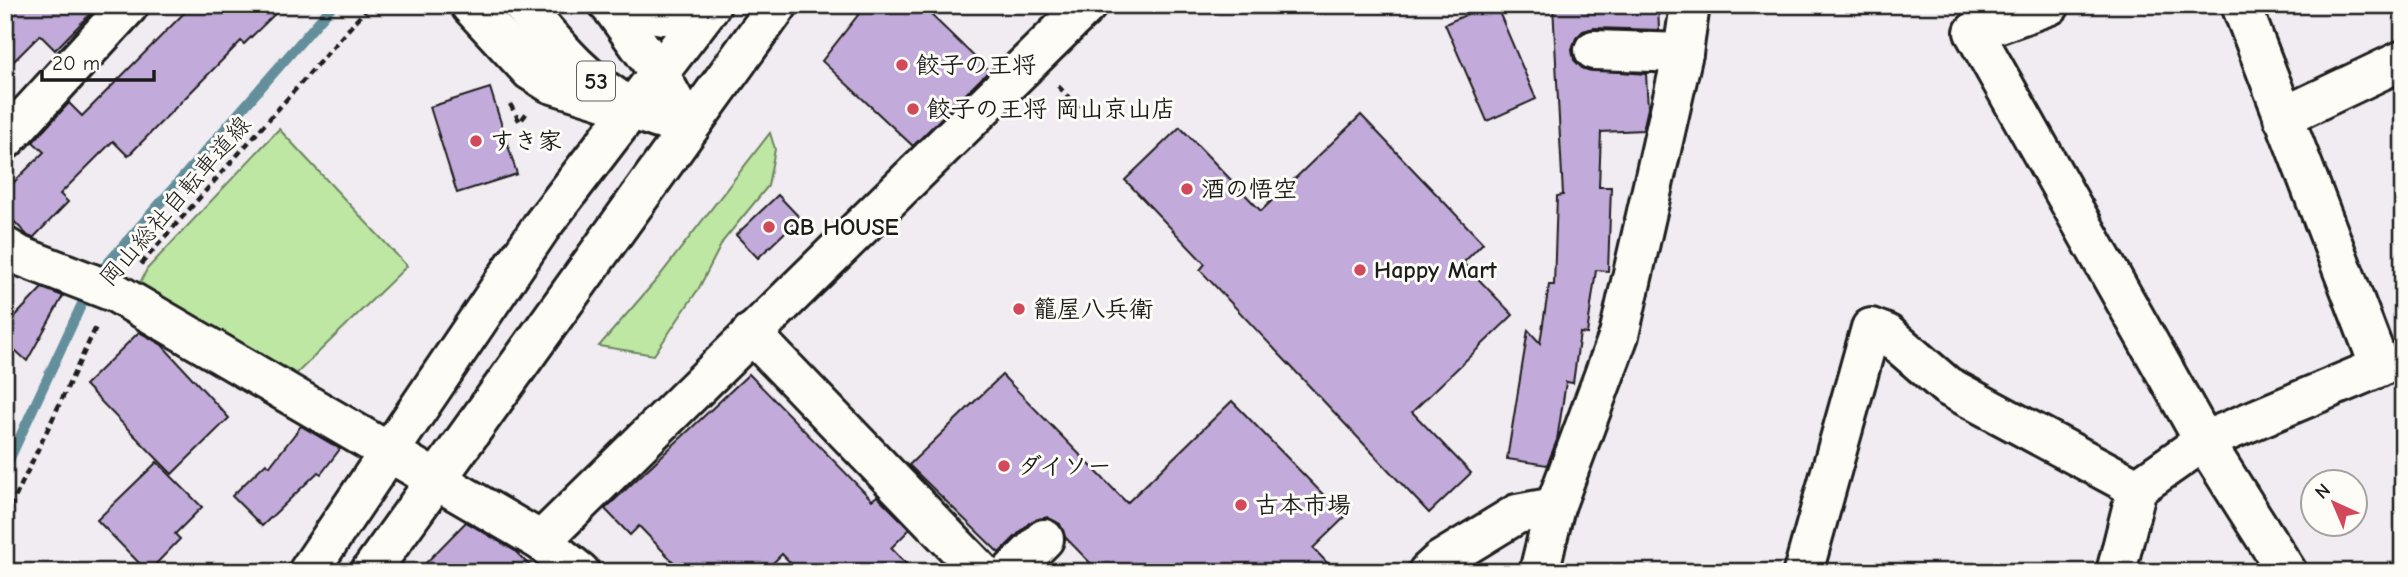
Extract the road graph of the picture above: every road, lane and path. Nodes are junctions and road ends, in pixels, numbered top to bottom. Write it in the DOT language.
graph roads {
  1 [pos="128,5"];
  2 [pos="370,5"];
  3 [pos="470,5"];
  4 [pos="522,5"];
  5 [pos="610,5"];
  6 [pos="693,5"];
  7 [pos="711,5"];
  8 [pos="778,5"];
  9 [pos="1087,5"];
  10 [pos="1690,5"];
  11 [pos="2050,5"];
  12 [pos="2244,7"];
  13 [pos="1594,50"];
  14 [pos="1683,52"];
  15 [pos="2401,72"];
  16 [pos="659,73"];
  17 [pos="1055,83"];
  18 [pos="632,108"];
  19 [pos="1079,108"];
  20 [pos="2283,117"];
  21 [pos="689,128"];
  22 [pos="5,140"];
  23 [pos="5,247"];
  24 [pos="98,286"];
  25 [pos="751,333"];
  26 [pos="2204,441"];
  27 [pos="389,452"];
  28 [pos="436,479"];
  29 [pos="2137,488"];
  30 [pos="1555,507"];
  31 [pos="5,519"];
  32 [pos="1044,539"];
  33 [pos="563,562"];
  34 [pos="308,572"];
  35 [pos="370,572"];
  36 [pos="981,572"];
  37 [pos="1011,572"];
  38 [pos="1428,572"];
  39 [pos="1539,572"];
  40 [pos="1803,572"];
  41 [pos="2116,572"];
  42 [pos="2287,572"];
  1 -- 22 [label="main road"];
  2 -- 24 [label="path, 岡山総社自転車道線"];
  3 -- 18 [label="main road"];
  4 -- 18 [label="main road, 53"];
  5 -- 6 [label="main road, 53"];
  5 -- 16 [label="main road, 53"];
  7 -- 16 [label="main road"];
  8 -- 21 [label="main road"];
  9 -- 25 [label="main road"];
  10 -- 14 [label="main road"];
  11 -- 26 [label="main road"];
  12 -- 20 [label="main road"];
  13 -- 14 [label="main road"];
  14 -- 30 [label="main road"];
  15 -- 20 [label="main road"];
  16 -- 18 [label="main road"];
  16 -- 21 [label="main road"];
  17 -- 19 [label="path"];
  18 -- 21 [label="main road, 53"];
  18 -- 27 [label="main road"];
  20 -- 26 [label="main road"];
  21 -- 28 [label="main road"];
  23 -- 24 [label="main road"];
  24 -- 27 [label="main road"];
  24 -- 31 [label="path, 岡山総社自転車道線"];
  25 -- 33 [label="main road"];
  25 -- 36 [label="main road"];
  26 -- 29 [label="main road"];
  26 -- 42 [label="main road"];
  27 -- 28 [label="main road"];
  27 -- 34 [label="main road"];
  28 -- 33 [label="main road"];
  28 -- 35 [label="main road"];
  29 -- 40 [label="main road"];
  29 -- 41 [label="main road"];
  30 -- 38 [label="main road"];
  30 -- 39 [label="main road"];
  32 -- 37 [label="main road"];
}
